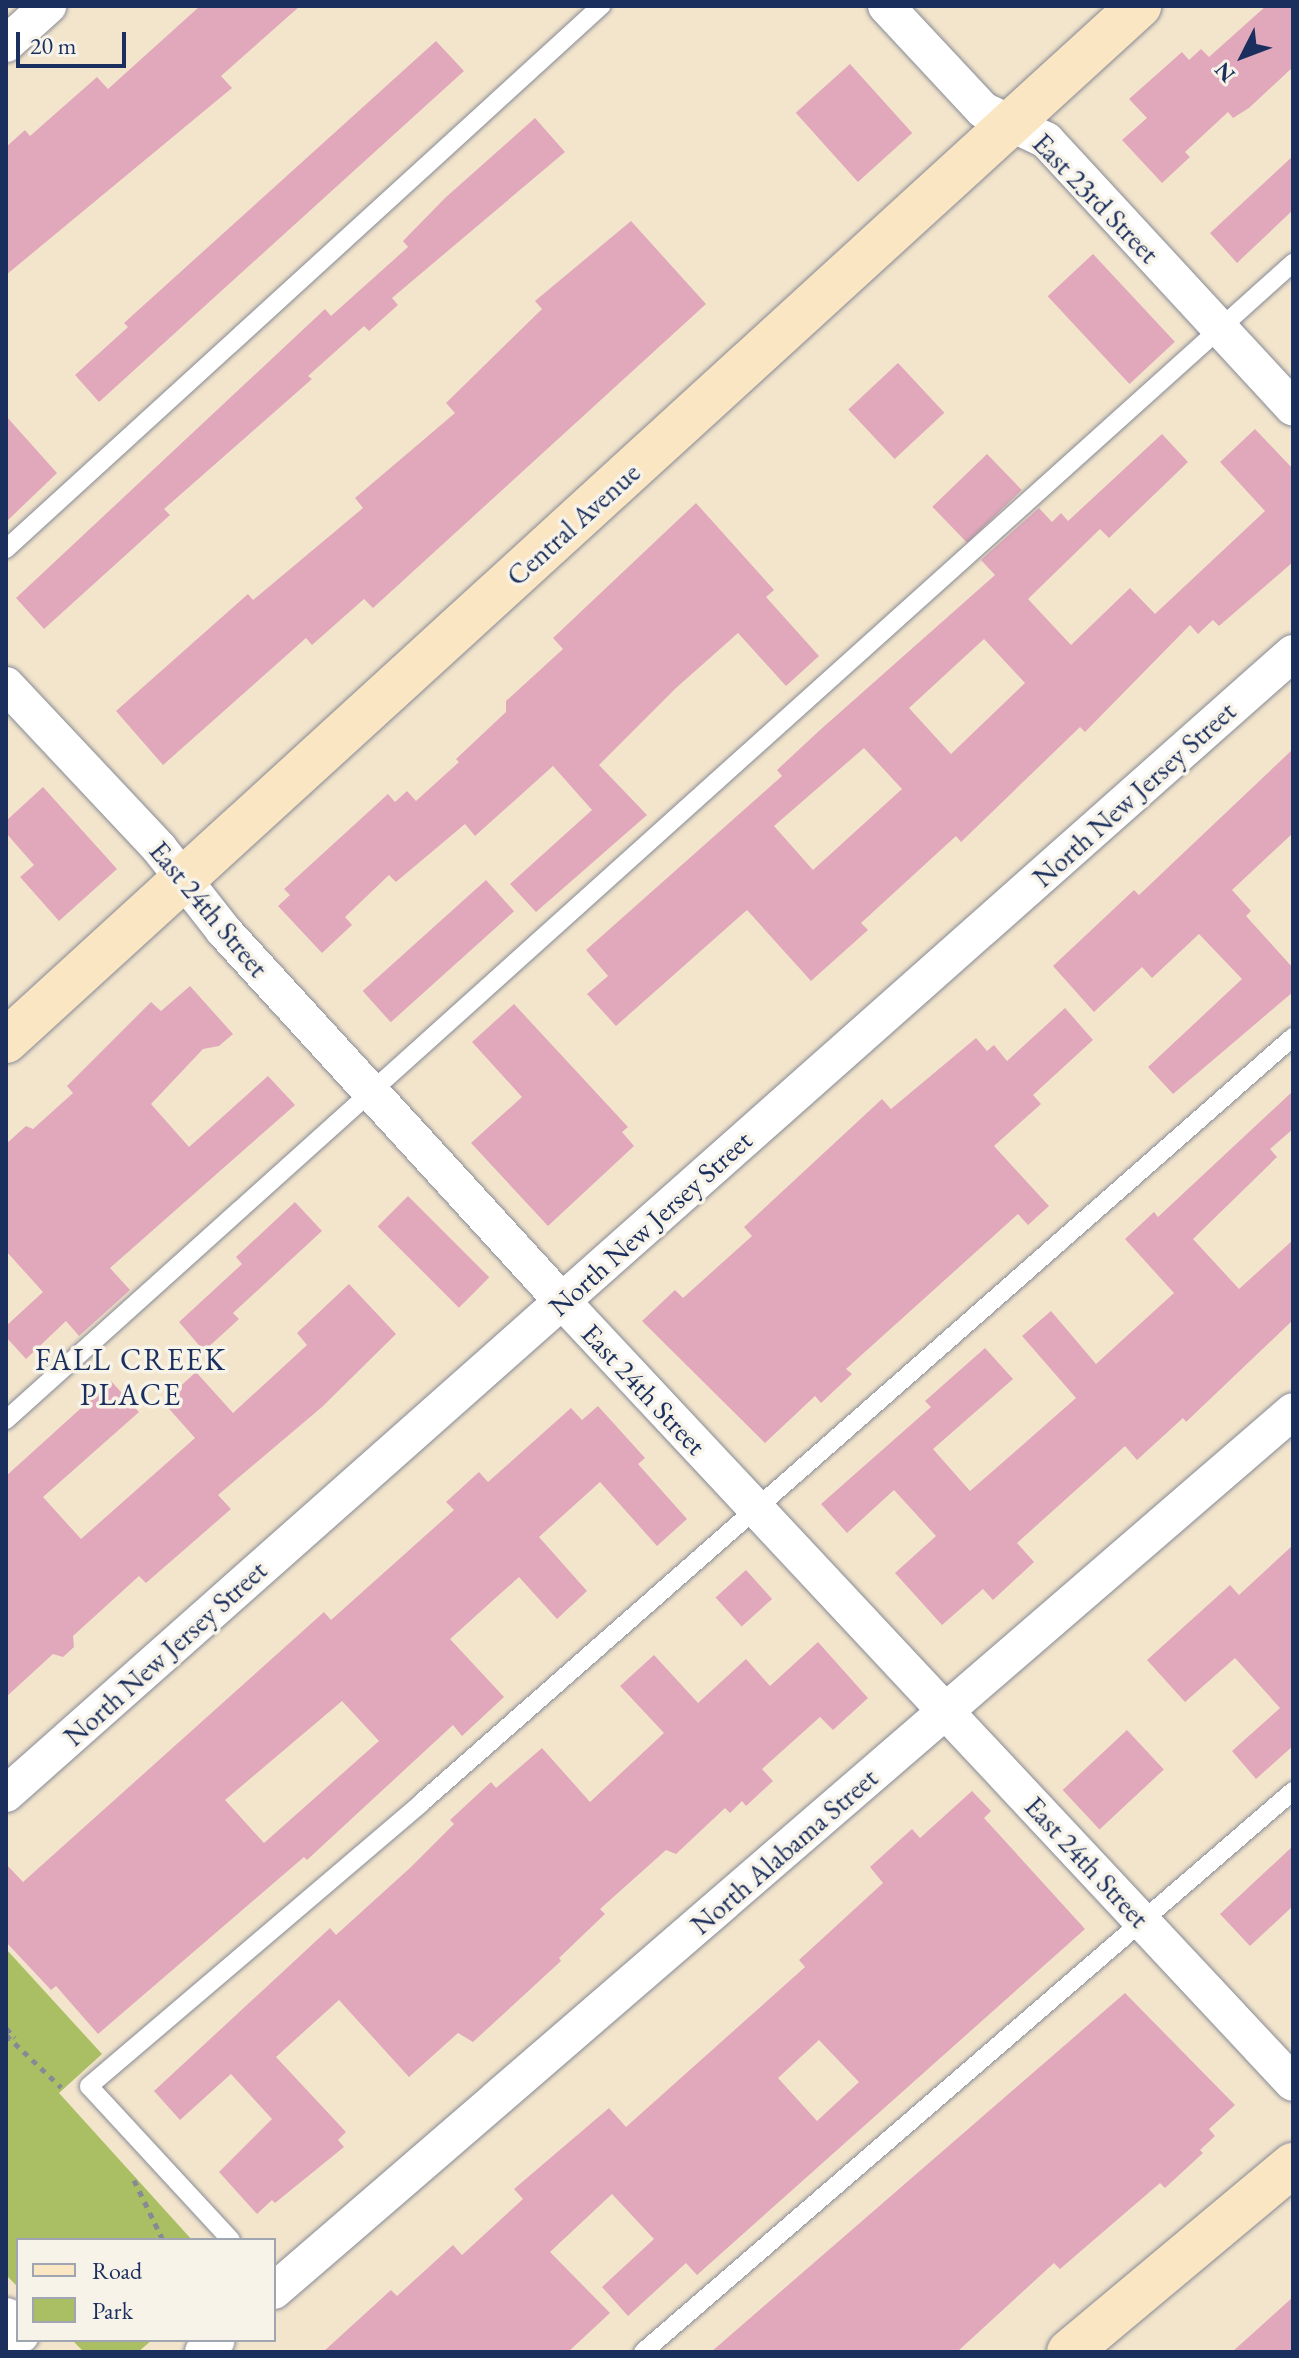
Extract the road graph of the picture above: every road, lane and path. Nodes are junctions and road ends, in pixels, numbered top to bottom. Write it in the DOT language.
graph roads {
  1 [pos="48,6"];
  2 [pos="601,6"];
  3 [pos="886,6"];
  4 [pos="1139,6"];
  5 [pos="6,44"];
  6 [pos="1013,122"];
  7 [pos="1293,263"];
  8 [pos="1220,328"];
  9 [pos="1293,408"];
  10 [pos="6,549"];
  11 [pos="1293,653"];
  12 [pos="6,685"];
  13 [pos="184,880"];
  14 [pos="1293,1037"];
  15 [pos="6,1041"];
  16 [pos="370,1091"];
  17 [pos="562,1301"];
  18 [pos="1293,1411"];
  19 [pos="6,1420"];
  20 [pos="756,1508"];
  21 [pos="946,1711"];
  22 [pos="1293,1791"];
  23 [pos="6,1794"];
  24 [pos="1143,1921"];
  25 [pos="6,2028"];
  26 [pos="29,2053"];
  27 [pos="1293,2083"];
  28 [pos="1293,2165"];
  29 [pos="229,2238"];
  30 [pos="276,2288"];
  31 [pos="643,2352"];
  32 [pos="1069,2352"];
  1 -- 5 [label="street"];
  2 -- 10 [label="lane"];
  3 -- 6 [label="street, East 23rd Street"];
  4 -- 6 [label="main road, Central Avenue"];
  6 -- 8 [label="street, East 23rd Street"];
  6 -- 13 [label="main road, Central Avenue"];
  7 -- 8 [label="lane"];
  8 -- 9 [label="street, East 23rd Street"];
  8 -- 16 [label="lane"];
  11 -- 17 [label="street, North New Jersey Street"];
  12 -- 13 [label="street, East 24th Street"];
  13 -- 15 [label="main road, Central Avenue"];
  13 -- 16 [label="street, East 24th Street"];
  14 -- 20 [label="lane"];
  16 -- 17 [label="street, East 24th Street"];
  16 -- 19 [label="lane"];
  17 -- 20 [label="street, East 24th Street"];
  17 -- 23 [label="street, North New Jersey Street"];
  18 -- 21 [label="street, North Alabama Street"];
  20 -- 21 [label="street, East 24th Street"];
  20 -- 29 [label="lane"];
  21 -- 24 [label="street, East 24th Street"];
  21 -- 30 [label="street, North Alabama Street"];
  22 -- 24 [label="lane"];
  24 -- 27 [label="street, East 24th Street"];
  24 -- 31 [label="lane"];
  25 -- 26 [label="path"];
  28 -- 32 [label="main road"];
}
